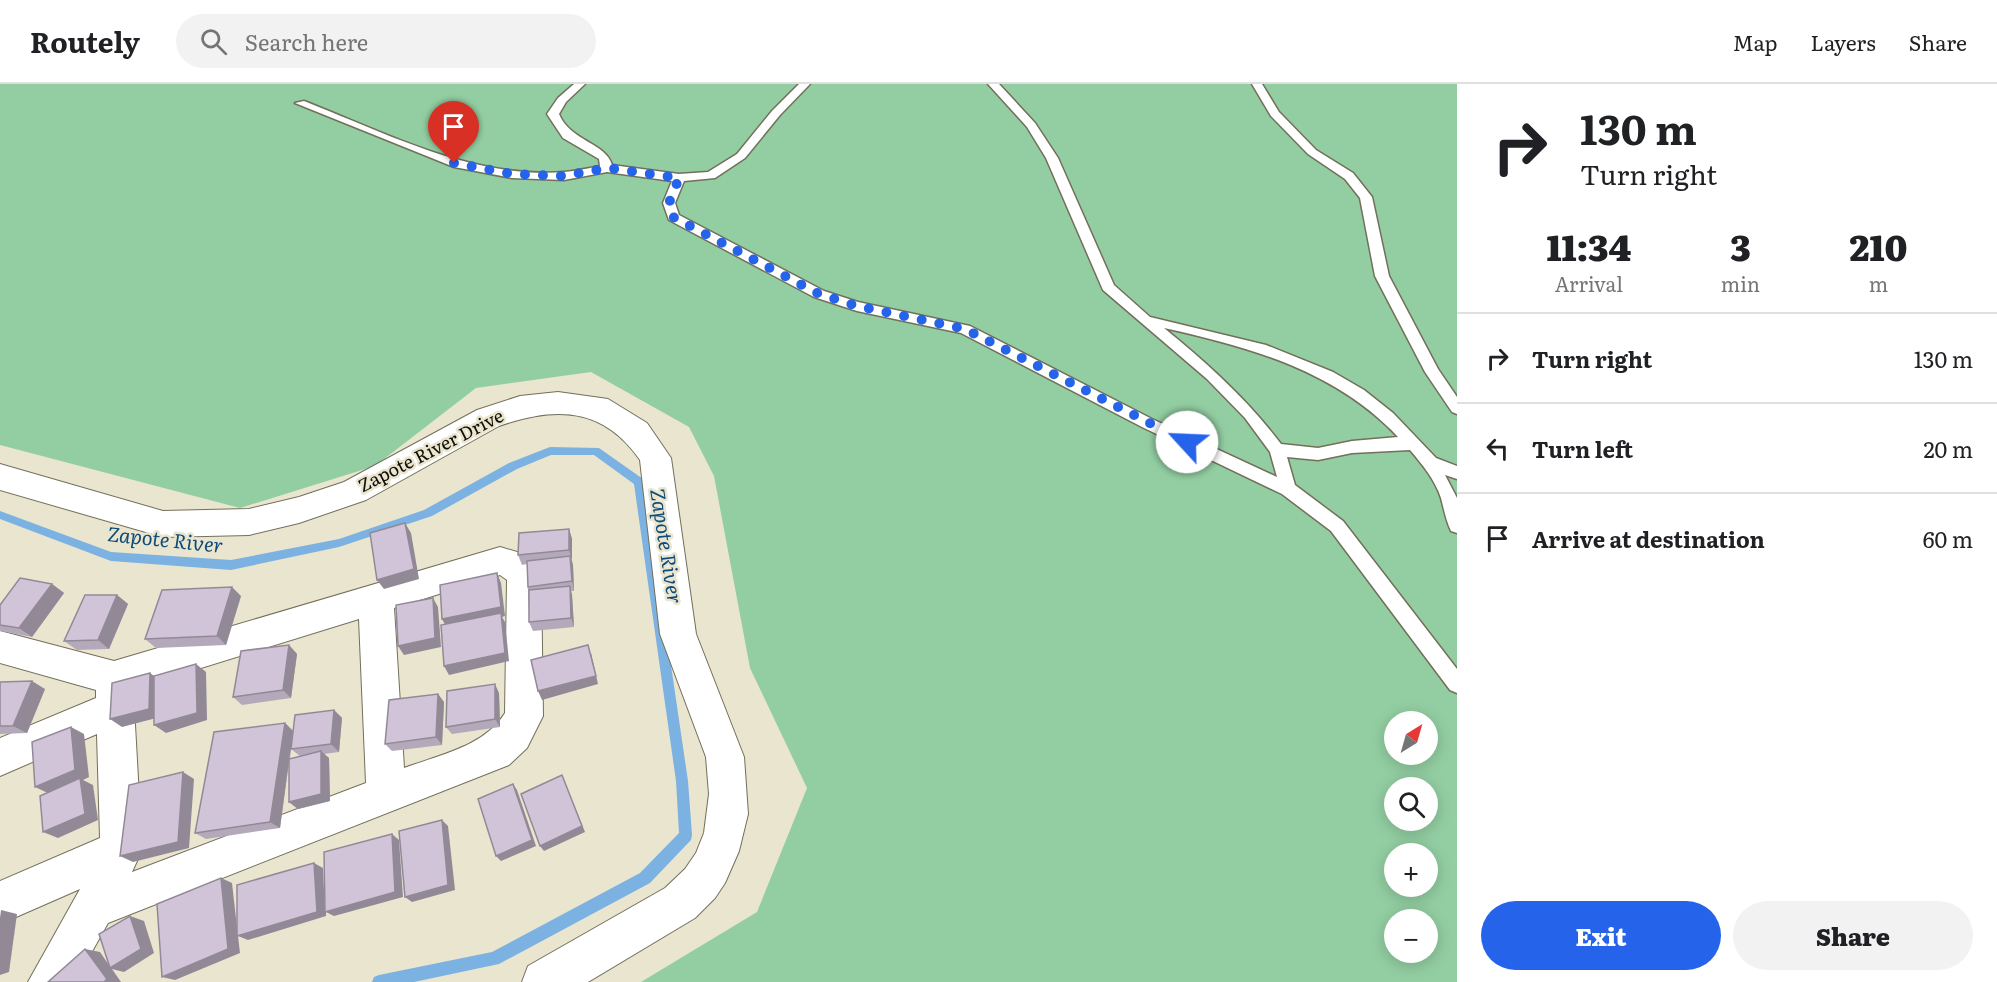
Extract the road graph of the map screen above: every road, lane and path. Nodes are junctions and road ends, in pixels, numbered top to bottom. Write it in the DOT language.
graph roads {
  1 [pos="580,84"];
  2 [pos="805,84"];
  3 [pos="993,84"];
  4 [pos="1257,84"];
  5 [pos="300,103"];
  6 [pos="608,168"];
  7 [pos="679,178"];
  8 [pos="1143,319"];
  9 [pos="1457,408"];
  10 [pos="1414,444"];
  11 [pos="1277,450"];
  12 [pos="1430,462"];
  13 [pos="1457,473"];
  14 [pos="0,477"];
  15 [pos="1288,489"];
  16 [pos="1457,526"];
  17 [pos="376,600"];
  18 [pos="0,647"];
  19 [pos="1457,684"];
  20 [pos="115,693"];
  21 [pos="0,757"];
  22 [pos="386,794"];
  23 [pos="121,850"];
  24 [pos="0,903"];
  25 [pos="93,908"];
  26 [pos="50,982"];
  27 [pos="544,982"];
  1 -- 6 [label="lane"];
  2 -- 7 [label="lane"];
  3 -- 8 [label="lane"];
  4 -- 9 [label="lane"];
  5 -- 6 [label="lane"];
  6 -- 7 [label="lane"];
  7 -- 15 [label="lane"];
  8 -- 10 [label="lane"];
  8 -- 11 [label="lane"];
  10 -- 11 [label="lane"];
  10 -- 12 [label="lane"];
  11 -- 15 [label="lane"];
  12 -- 13 [label="lane"];
  12 -- 16 [label="lane"];
  14 -- 27 [label="street, Zapote River Drive"];
  15 -- 19 [label="lane"];
  17 -- 20 [label="street"];
  17 -- 22 [label="street"];
  17 -- 22 [label="street"];
  18 -- 20 [label="street"];
  20 -- 21 [label="street"];
  20 -- 23 [label="street"];
  22 -- 25 [label="street"];
  23 -- 24 [label="street"];
  23 -- 25 [label="street"];
  25 -- 26 [label="street"];
}
